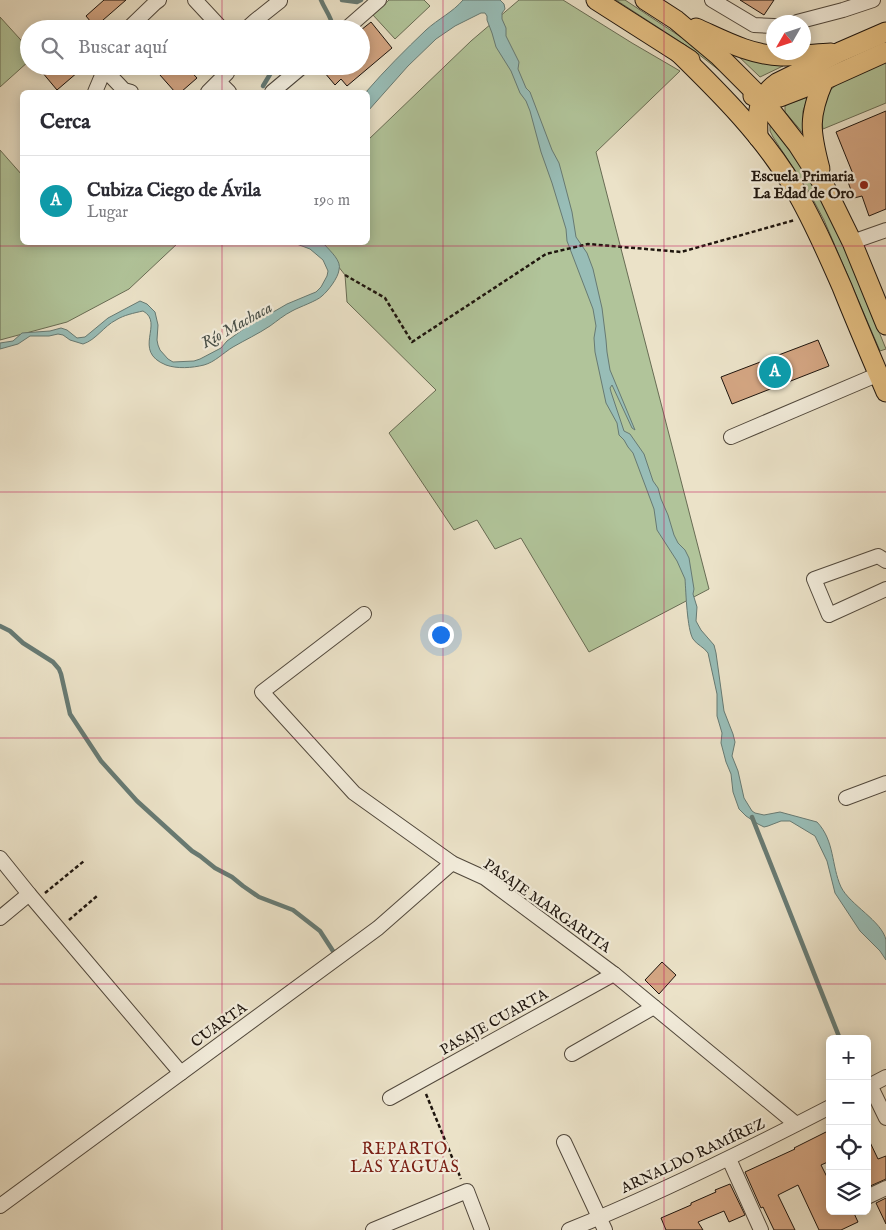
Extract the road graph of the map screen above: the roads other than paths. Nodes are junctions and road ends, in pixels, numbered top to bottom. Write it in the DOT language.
graph roads {
  1 [pos="159,0"];
  2 [pos="195,0"];
  3 [pos="379,0"];
  4 [pos="596,0"];
  5 [pos="647,0"];
  6 [pos="712,0"];
  7 [pos="873,0"];
  8 [pos="280,1"];
  9 [pos="811,18"];
  10 [pos="137,20"];
  11 [pos="214,20"];
  12 [pos="256,20"];
  13 [pos="356,20"];
  14 [pos="676,20"];
  15 [pos="766,26"];
  16 [pos="886,32"];
  17 [pos="840,52"];
  18 [pos="886,52"];
  19 [pos="679,54"];
  20 [pos="103,75"];
  21 [pos="112,75"];
  22 [pos="224,75"];
  23 [pos="292,75"];
  24 [pos="824,80"];
  25 [pos="219,82"];
  26 [pos="96,90"];
  27 [pos="124,90"];
  28 [pos="210,90"];
  29 [pos="227,90"];
  30 [pos="274,90"];
  31 [pos="762,99"];
  32 [pos="758,137"];
  33 [pos="825,187"];
  34 [pos="886,230"];
  35 [pos="852,242"];
  36 [pos="886,325"];
  37 [pos="882,373"];
  38 [pos="886,392"];
  39 [pos="731,437"];
  40 [pos="886,561"];
  41 [pos="886,589"];
  42 [pos="364,614"];
  43 [pos="886,783"];
  44 [pos="846,798"];
  45 [pos="0,858"];
  46 [pos="452,863"];
  47 [pos="32,898"];
  48 [pos="0,918"];
  49 [pos="614,974"];
  50 [pos="654,1007"];
  51 [pos="572,1054"];
  52 [pos="181,1073"];
  53 [pos="886,1077"];
  54 [pos="871,1085"];
  55 [pos="871,1090"];
  56 [pos="390,1098"];
  57 [pos="826,1108"];
  58 [pos="886,1118"];
  59 [pos="796,1124"];
  60 [pos="564,1142"];
  61 [pos="729,1159"];
  62 [pos="886,1188"];
  63 [pos="871,1195"];
  64 [pos="0,1206"];
  65 [pos="602,1224"];
  66 [pos="378,1229"];
  67 [pos="482,1230"];
  68 [pos="569,1230"];
  69 [pos="762,1230"];
  1 -- 10 [label="street"];
  2 -- 11 [label="street"];
  3 -- 13 [label="street"];
  4 -- 19 [label="main road"];
  5 -- 14 [label="main road"];
  6 -- 15 [label="street"];
  7 -- 9 [label="street"];
  8 -- 12 [label="street"];
  14 -- 17 [label="main road"];
  14 -- 31 [label="main road"];
  16 -- 17 [label="main road"];
  17 -- 31 [label="main road"];
  18 -- 24 [label="main road"];
  19 -- 31 [label="main road"];
  19 -- 32 [label="main road"];
  20 -- 26 [label="street"];
  21 -- 27 [label="street"];
  22 -- 25 [label="street"];
  23 -- 30 [label="street"];
  24 -- 31 [label="main road"];
  24 -- 33 [label="main road"];
  25 -- 28 [label="street"];
  25 -- 29 [label="street"];
  31 -- 32 [label="main road"];
  31 -- 33 [label="main road"];
  32 -- 37 [label="main road"];
  33 -- 35 [label="main road"];
  34 -- 35 [label="street"];
  35 -- 36 [label="main road"];
  37 -- 38 [label="main road"];
  37 -- 39 [label="street"];
  40 -- 41 [label="street"];
  42 -- 46 [label="street, PASAJE MARGARITA"];
  43 -- 44 [label="street"];
  45 -- 47 [label="street"];
  46 -- 49 [label="street, PASAJE MARGARITA"];
  46 -- 52 [label="street, CUARTA"];
  47 -- 48 [label="street"];
  47 -- 52 [label="street"];
  49 -- 50 [label="street, PASAJE MARGARITA"];
  49 -- 56 [label="street, PASAJE CUARTA"];
  50 -- 51 [label="street"];
  50 -- 59 [label="street, PASAJE MARGARITA"];
  52 -- 64 [label="street, CUARTA"];
  53 -- 54 [label="street"];
  55 -- 58 [label="street"];
  57 -- 59 [label="street, ARNALDO RAMÍREZ"];
  59 -- 61 [label="street, ARNALDO RAMÍREZ"];
  60 -- 65 [label="street"];
  61 -- 65 [label="street, ARNALDO RAMÍREZ"];
  61 -- 69 [label="street"];
  62 -- 63 [label="street"];
  65 -- 68 [label="street, ARNALDO RAMÍREZ"];
  66 -- 67 [label="street"];
}
